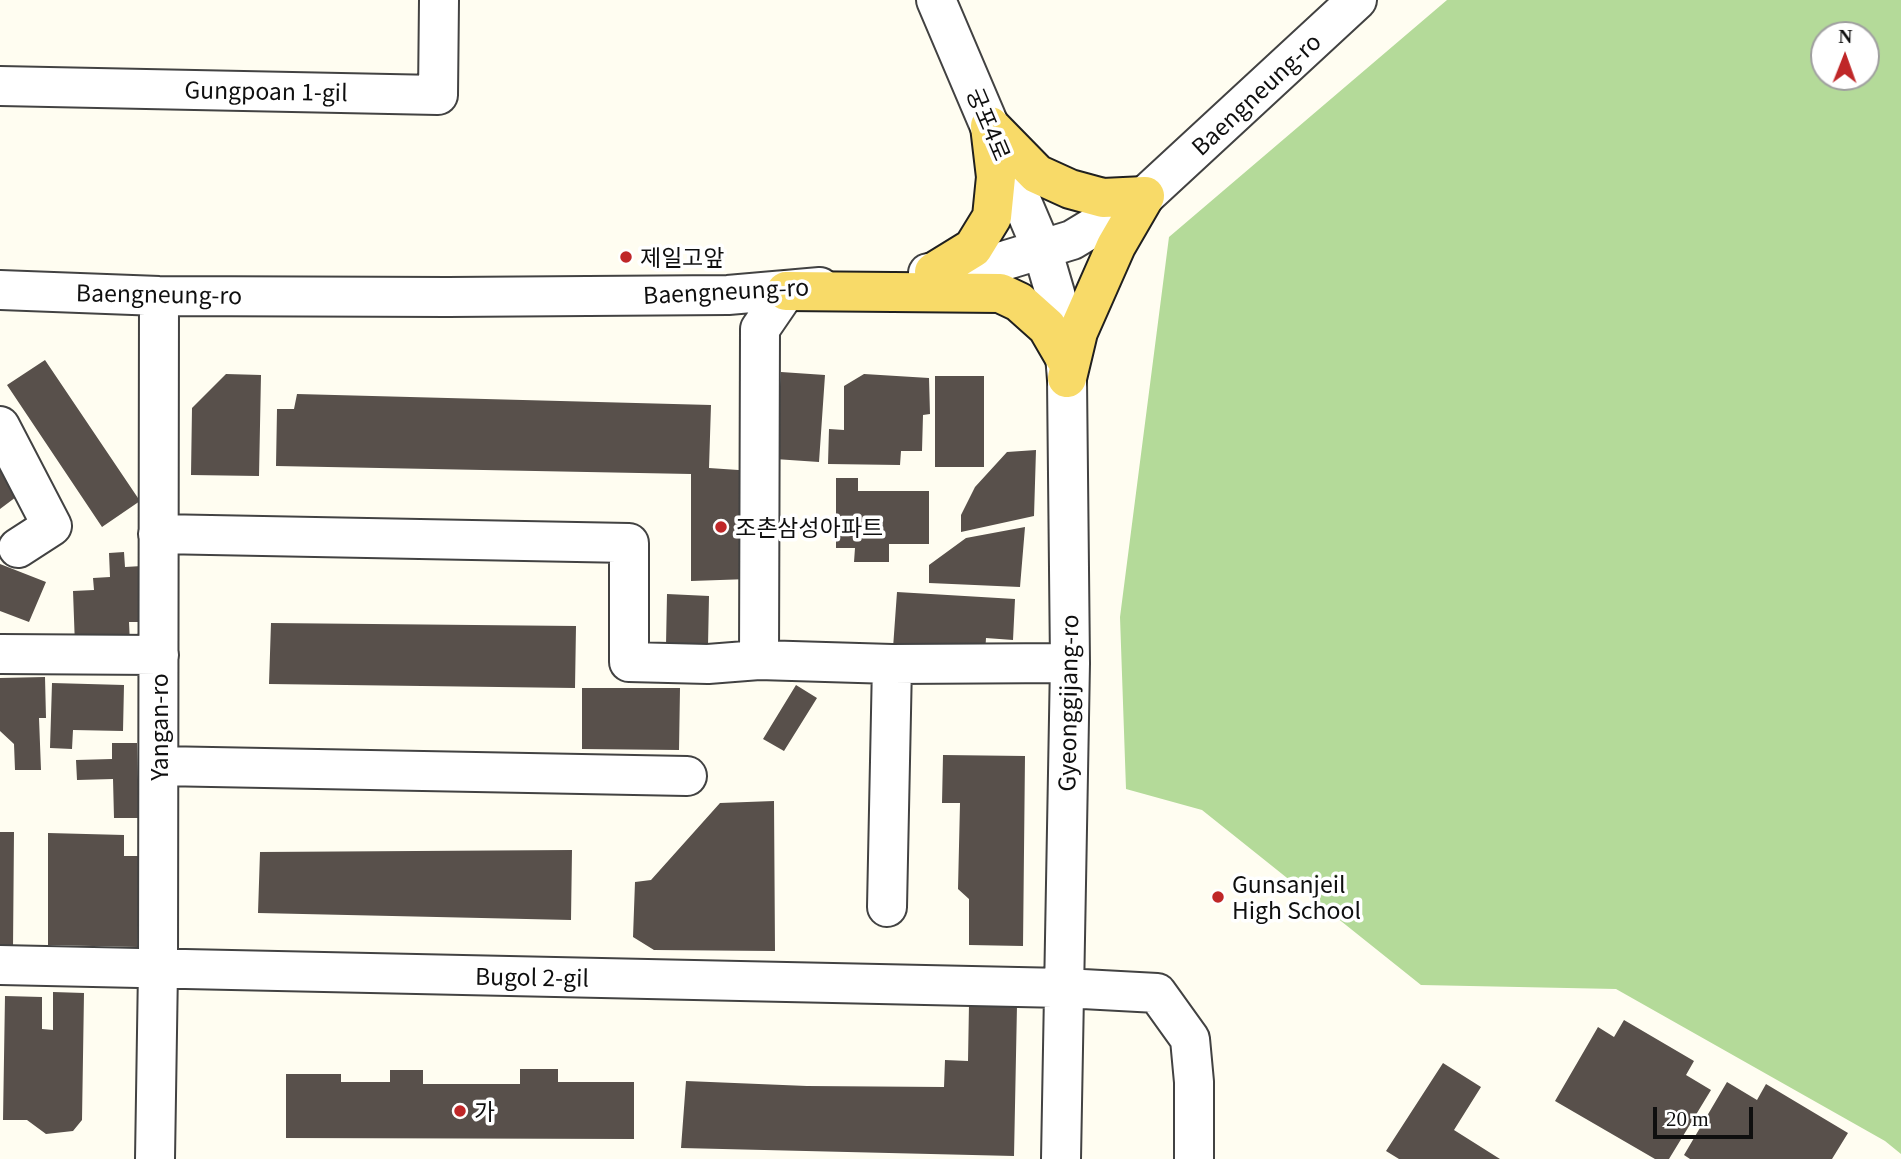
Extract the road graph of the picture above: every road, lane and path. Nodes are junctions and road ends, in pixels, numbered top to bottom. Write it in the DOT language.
graph roads {
  1 [pos="439,0"];
  2 [pos="936,0"];
  3 [pos="1357,0"];
  4 [pos="0,86"];
  5 [pos="990,126"];
  6 [pos="1145,196"];
  7 [pos="1042,249"];
  8 [pos="934,272"];
  9 [pos="0,290"];
  10 [pos="786,291"];
  11 [pos="159,296"];
  12 [pos="1066,369"];
  13 [pos="0,426"];
  14 [pos="158,534"];
  15 [pos="18,548"];
  16 [pos="0,654"];
  17 [pos="159,655"];
  18 [pos="759,660"];
  19 [pos="1070,663"];
  20 [pos="892,664"];
  21 [pos="159,766"];
  22 [pos="687,776"];
  23 [pos="887,907"];
  24 [pos="0,965"];
  25 [pos="158,969"];
  26 [pos="1064,988"];
  27 [pos="155,1159"];
  28 [pos="1061,1159"];
  29 [pos="1194,1159"];
  1 -- 4 [label="street, Gungpoan 1-gil"];
  2 -- 5 [label="street, 궁포4로"];
  3 -- 6 [label="street, Baengneung-ro"];
  5 -- 6 [label="main road"];
  5 -- 7 [label="street, 궁포4로"];
  5 -- 8 [label="main road"];
  6 -- 7 [label="street, Baengneung-ro"];
  6 -- 12 [label="main road"];
  7 -- 8 [label="street, Baengneung-ro"];
  7 -- 12 [label="street, Gyeonggijang-ro"];
  8 -- 10 [label="street, Baengneung-ro"];
  9 -- 11 [label="street, Baengneung-ro"];
  10 -- 11 [label="street, Baengneung-ro"];
  10 -- 12 [label="main road"];
  10 -- 18 [label="street"];
  11 -- 14 [label="street, Yangan-ro"];
  12 -- 19 [label="street, Gyeonggijang-ro"];
  13 -- 15 [label="street"];
  14 -- 17 [label="street, Yangan-ro"];
  14 -- 18 [label="street"];
  16 -- 17 [label="street"];
  17 -- 21 [label="street, Yangan-ro"];
  18 -- 20 [label="street"];
  19 -- 20 [label="street"];
  19 -- 26 [label="street, Gyeonggijang-ro"];
  20 -- 23 [label="street"];
  21 -- 22 [label="street"];
  21 -- 25 [label="street, Yangan-ro"];
  24 -- 25 [label="street, Bugol 2-gil"];
  25 -- 26 [label="street, Bugol 2-gil"];
  25 -- 27 [label="street, Yangan-ro"];
  26 -- 28 [label="street, Gyeonggijang-ro"];
  26 -- 29 [label="street, Bugol 2-gil"];
}
